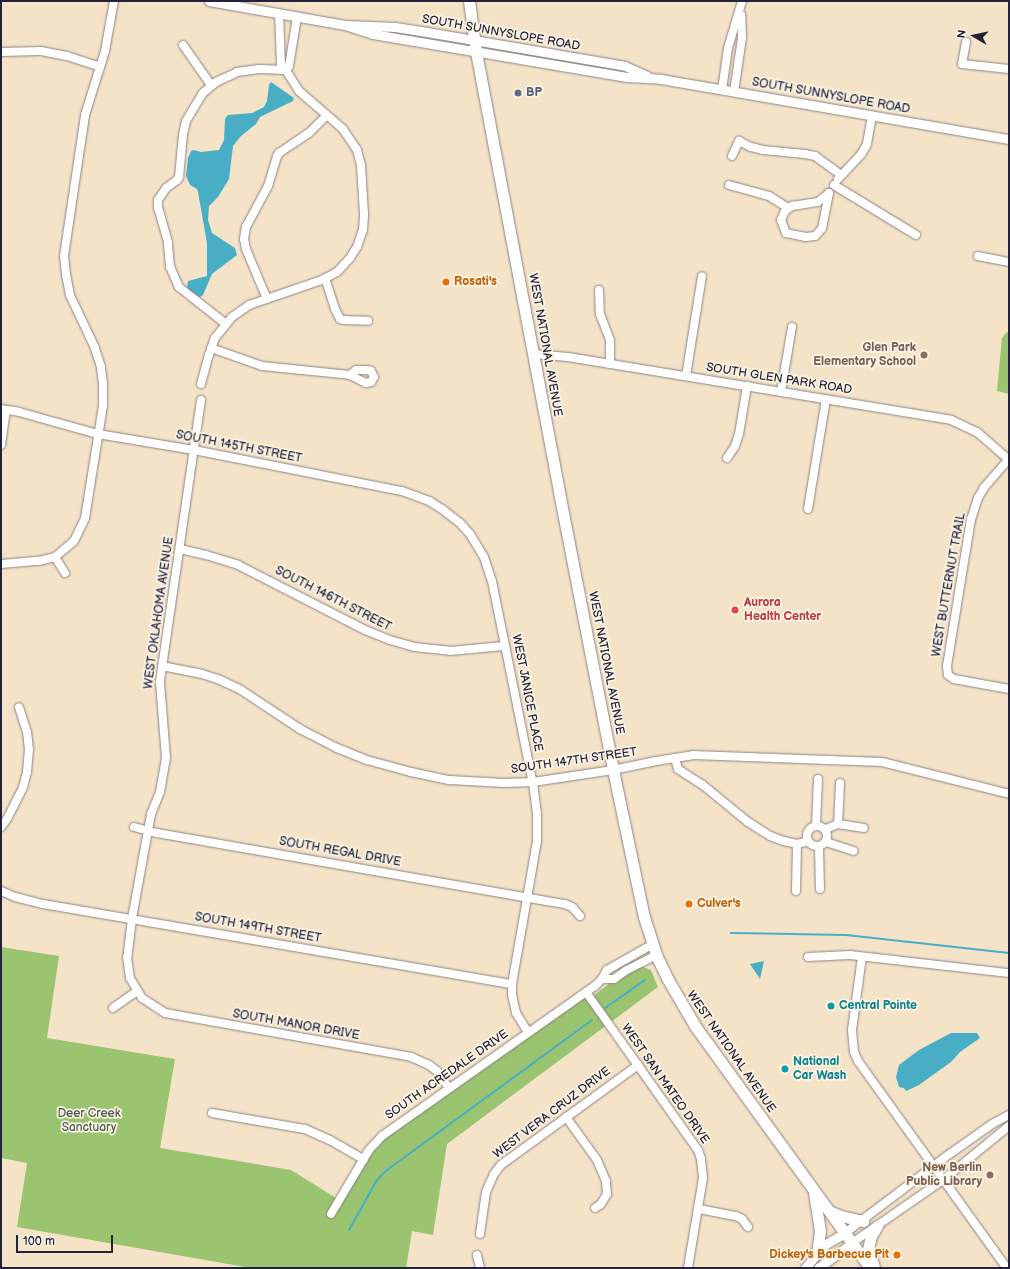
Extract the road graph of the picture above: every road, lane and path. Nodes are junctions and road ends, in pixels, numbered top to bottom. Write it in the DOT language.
graph roads {
  1 [pos="114,1"];
  2 [pos="209,1"];
  3 [pos="468,1"];
  4 [pos="741,5"];
  5 [pos="279,14"];
  6 [pos="297,17"];
  7 [pos="966,42"];
  8 [pos="183,46"];
  9 [pos="476,46"];
  10 [pos="1,52"];
  11 [pos="100,67"];
  12 [pos="1009,69"];
  13 [pos="286,70"];
  14 [pos="211,85"];
  15 [pos="722,90"];
  16 [pos="734,92"];
  17 [pos="872,115"];
  18 [pos="326,116"];
  19 [pos="1009,139"];
  20 [pos="732,156"];
  21 [pos="841,175"];
  22 [pos="730,185"];
  23 [pos="834,185"];
  24 [pos="829,193"];
  25 [pos="788,208"];
  26 [pos="916,235"];
  27 [pos="978,256"];
  28 [pos="1009,262"];
  29 [pos="702,276"];
  30 [pos="325,278"];
  31 [pos="599,290"];
  32 [pos="267,298"];
  33 [pos="368,321"];
  34 [pos="226,324"];
  35 [pos="792,327"];
  36 [pos="211,348"];
  37 [pos="533,354"];
  38 [pos="610,364"];
  39 [pos="350,375"];
  40 [pos="686,376"];
  41 [pos="201,384"];
  42 [pos="746,386"];
  43 [pos="781,392"];
  44 [pos="826,399"];
  45 [pos="201,400"];
  46 [pos="4,410"];
  47 [pos="98,434"];
  48 [pos="1,445"];
  49 [pos="194,450"];
  50 [pos="727,458"];
  51 [pos="1009,460"];
  52 [pos="808,509"];
  53 [pos="464,528"];
  54 [pos="180,549"];
  55 [pos="55,557"];
  56 [pos="1,564"];
  57 [pos="65,573"];
  58 [pos="504,646"];
  59 [pos="162,666"];
  60 [pos="1009,689"];
  61 [pos="19,707"];
  62 [pos="675,758"];
  63 [pos="613,770"];
  64 [pos="818,779"];
  65 [pos="532,782"];
  66 [pos="840,783"];
  67 [pos="1009,794"];
  68 [pos="838,824"];
  69 [pos="816,825"];
  70 [pos="1,827"];
  71 [pos="134,827"];
  72 [pos="864,828"];
  73 [pos="826,829"];
  74 [pos="148,831"];
  75 [pos="808,841"];
  76 [pos="797,844"];
  77 [pos="822,844"];
  78 [pos="854,850"];
  79 [pos="820,889"];
  80 [pos="796,891"];
  81 [pos="1,892"];
  82 [pos="527,897"];
  83 [pos="580,916"];
  84 [pos="132,919"];
  85 [pos="654,950"];
  86 [pos="808,957"];
  87 [pos="862,957"];
  88 [pos="1009,973"];
  89 [pos="512,984"];
  90 [pos="137,991"];
  91 [pos="586,992"];
  92 [pos="113,1008"];
  93 [pos="528,1032"];
  94 [pos="638,1065"];
  95 [pos="449,1088"];
  96 [pos="212,1113"];
  97 [pos="1009,1115"];
  98 [pos="566,1117"];
  99 [pos="1009,1126"];
  100 [pos="364,1160"];
  101 [pos="932,1166"];
  102 [pos="943,1180"];
  103 [pos="814,1193"];
  104 [pos="594,1208"];
  105 [pos="699,1209"];
  106 [pos="827,1210"];
  107 [pos="331,1214"];
  108 [pos="863,1220"];
  109 [pos="877,1226"];
  110 [pos="748,1227"];
  111 [pos="480,1234"];
  112 [pos="845,1234"];
  113 [pos="852,1243"];
  114 [pos="817,1252"];
  115 [pos="477,1256"];
  116 [pos="480,1268"];
  117 [pos="688,1268"];
  118 [pos="805,1268"];
  119 [pos="818,1268"];
  120 [pos="870,1268"];
  121 [pos="874,1268"];
  122 [pos="1007,1268"];
  1 -- 11 [label="street"];
  2 -- 5 [label="street, SOUTH SUNNYSLOPE ROAD"];
  3 -- 9 [label="main road, WEST NATIONAL AVENUE"];
  4 -- 15 [label="street"];
  4 -- 16 [label="street"];
  5 -- 6 [label="street, SOUTH SUNNYSLOPE ROAD"];
  5 -- 13 [label="street"];
  6 -- 9 [label="street, SOUTH SUNNYSLOPE ROAD"];
  6 -- 13 [label="street"];
  7 -- 12 [label="street"];
  8 -- 14 [label="street"];
  9 -- 15 [label="street, SOUTH SUNNYSLOPE ROAD"];
  9 -- 37 [label="main road, WEST NATIONAL AVENUE"];
  10 -- 11 [label="street"];
  11 -- 47 [label="street"];
  13 -- 14 [label="street"];
  13 -- 18 [label="street"];
  14 -- 34 [label="street"];
  15 -- 16 [label="street, SOUTH SUNNYSLOPE ROAD"];
  16 -- 17 [label="street, SOUTH SUNNYSLOPE ROAD"];
  17 -- 19 [label="street, SOUTH SUNNYSLOPE ROAD"];
  17 -- 21 [label="street"];
  18 -- 30 [label="street"];
  18 -- 32 [label="street"];
  20 -- 21 [label="street"];
  21 -- 23 [label="street"];
  22 -- 25 [label="street"];
  23 -- 24 [label="street"];
  23 -- 26 [label="street"];
  24 -- 25 [label="street"];
  24 -- 25 [label="street"];
  27 -- 28 [label="street"];
  29 -- 40 [label="street"];
  30 -- 32 [label="street"];
  30 -- 33 [label="street"];
  31 -- 38 [label="street"];
  32 -- 34 [label="street"];
  34 -- 36 [label="street"];
  35 -- 43 [label="street"];
  36 -- 39 [label="street"];
  36 -- 41 [label="street"];
  37 -- 38 [label="street, SOUTH GLEN PARK ROAD"];
  37 -- 63 [label="main road, WEST NATIONAL AVENUE"];
  38 -- 40 [label="street, SOUTH GLEN PARK ROAD"];
  40 -- 42 [label="street, SOUTH GLEN PARK ROAD"];
  42 -- 43 [label="street, SOUTH GLEN PARK ROAD"];
  42 -- 50 [label="street"];
  43 -- 44 [label="street, SOUTH GLEN PARK ROAD"];
  44 -- 51 [label="street, SOUTH GLEN PARK ROAD"];
  44 -- 52 [label="street"];
  45 -- 49 [label="street, WEST OKLAHOMA AVENUE"];
  46 -- 47 [label="street, SOUTH 145TH STREET"];
  46 -- 48 [label="street"];
  47 -- 49 [label="street, SOUTH 145TH STREET"];
  47 -- 55 [label="street"];
  49 -- 53 [label="street, SOUTH 145TH STREET"];
  49 -- 54 [label="street, WEST OKLAHOMA AVENUE"];
  51 -- 60 [label="street, WEST BUTTERNUT TRAIL"];
  53 -- 58 [label="street, WEST JANICE PLACE"];
  54 -- 58 [label="street, SOUTH 146TH STREET"];
  54 -- 59 [label="street, WEST OKLAHOMA AVENUE"];
  55 -- 56 [label="street"];
  55 -- 57 [label="street"];
  58 -- 65 [label="street, WEST JANICE PLACE"];
  59 -- 65 [label="street, SOUTH 147TH STREET"];
  59 -- 74 [label="street, WEST OKLAHOMA AVENUE"];
  61 -- 70 [label="street"];
  62 -- 63 [label="street, SOUTH 147TH STREET"];
  62 -- 67 [label="street, SOUTH 147TH STREET"];
  62 -- 76 [label="street"];
  63 -- 65 [label="street, SOUTH 147TH STREET"];
  63 -- 85 [label="main road, WEST NATIONAL AVENUE"];
  64 -- 69 [label="street"];
  65 -- 82 [label="street, WEST JANICE PLACE"];
  66 -- 68 [label="street"];
  68 -- 72 [label="street"];
  68 -- 73 [label="street"];
  69 -- 73 [label="street"];
  69 -- 75 [label="street"];
  71 -- 74 [label="street, SOUTH REGAL DRIVE"];
  73 -- 77 [label="street"];
  74 -- 82 [label="street, SOUTH REGAL DRIVE"];
  74 -- 84 [label="street, WEST OKLAHOMA AVENUE"];
  75 -- 76 [label="street"];
  75 -- 77 [label="street"];
  76 -- 80 [label="street"];
  77 -- 78 [label="street"];
  77 -- 79 [label="street"];
  81 -- 84 [label="street, SOUTH 149TH STREET"];
  82 -- 83 [label="street, SOUTH REGAL DRIVE"];
  82 -- 89 [label="street, WEST JANICE PLACE"];
  84 -- 89 [label="street, SOUTH 149TH STREET"];
  84 -- 90 [label="street, WEST OKLAHOMA AVENUE"];
  85 -- 91 [label="street, SOUTH ACREDALE DRIVE"];
  85 -- 103 [label="main road, WEST NATIONAL AVENUE"];
  86 -- 87 [label="street"];
  87 -- 88 [label="street"];
  87 -- 101 [label="street"];
  89 -- 93 [label="street, WEST JANICE PLACE"];
  90 -- 92 [label="street"];
  90 -- 95 [label="street, SOUTH MANOR DRIVE"];
  91 -- 93 [label="street, SOUTH ACREDALE DRIVE"];
  91 -- 94 [label="street, WEST SAN MATEO DRIVE"];
  93 -- 95 [label="street, SOUTH ACREDALE DRIVE"];
  94 -- 98 [label="street, WEST VERA CRUZ DRIVE"];
  94 -- 105 [label="street, WEST SAN MATEO DRIVE"];
  95 -- 100 [label="street, SOUTH ACREDALE DRIVE"];
  96 -- 100 [label="street"];
  97 -- 101 [label="street"];
  98 -- 104 [label="street"];
  98 -- 111 [label="street, WEST VERA CRUZ DRIVE"];
  99 -- 102 [label="street"];
  100 -- 107 [label="street, SOUTH ACREDALE DRIVE"];
  101 -- 102 [label="street"];
  101 -- 108 [label="street"];
  102 -- 109 [label="street"];
  102 -- 122 [label="street"];
  103 -- 106 [label="main road, WEST NATIONAL AVENUE"];
  103 -- 114 [label="main road"];
  105 -- 110 [label="street"];
  105 -- 117 [label="street, WEST SAN MATEO DRIVE"];
  106 -- 108 [label="main road"];
  106 -- 112 [label="main road, WEST NATIONAL AVENUE"];
  108 -- 112 [label="street"];
  109 -- 113 [label="street"];
  109 -- 121 [label="main road"];
  112 -- 113 [label="main road, WEST NATIONAL AVENUE"];
  112 -- 114 [label="street"];
  113 -- 119 [label="street"];
  113 -- 120 [label="main road, WEST NATIONAL AVENUE"];
  114 -- 118 [label="street"];
  115 -- 116 [label="street"];
}
